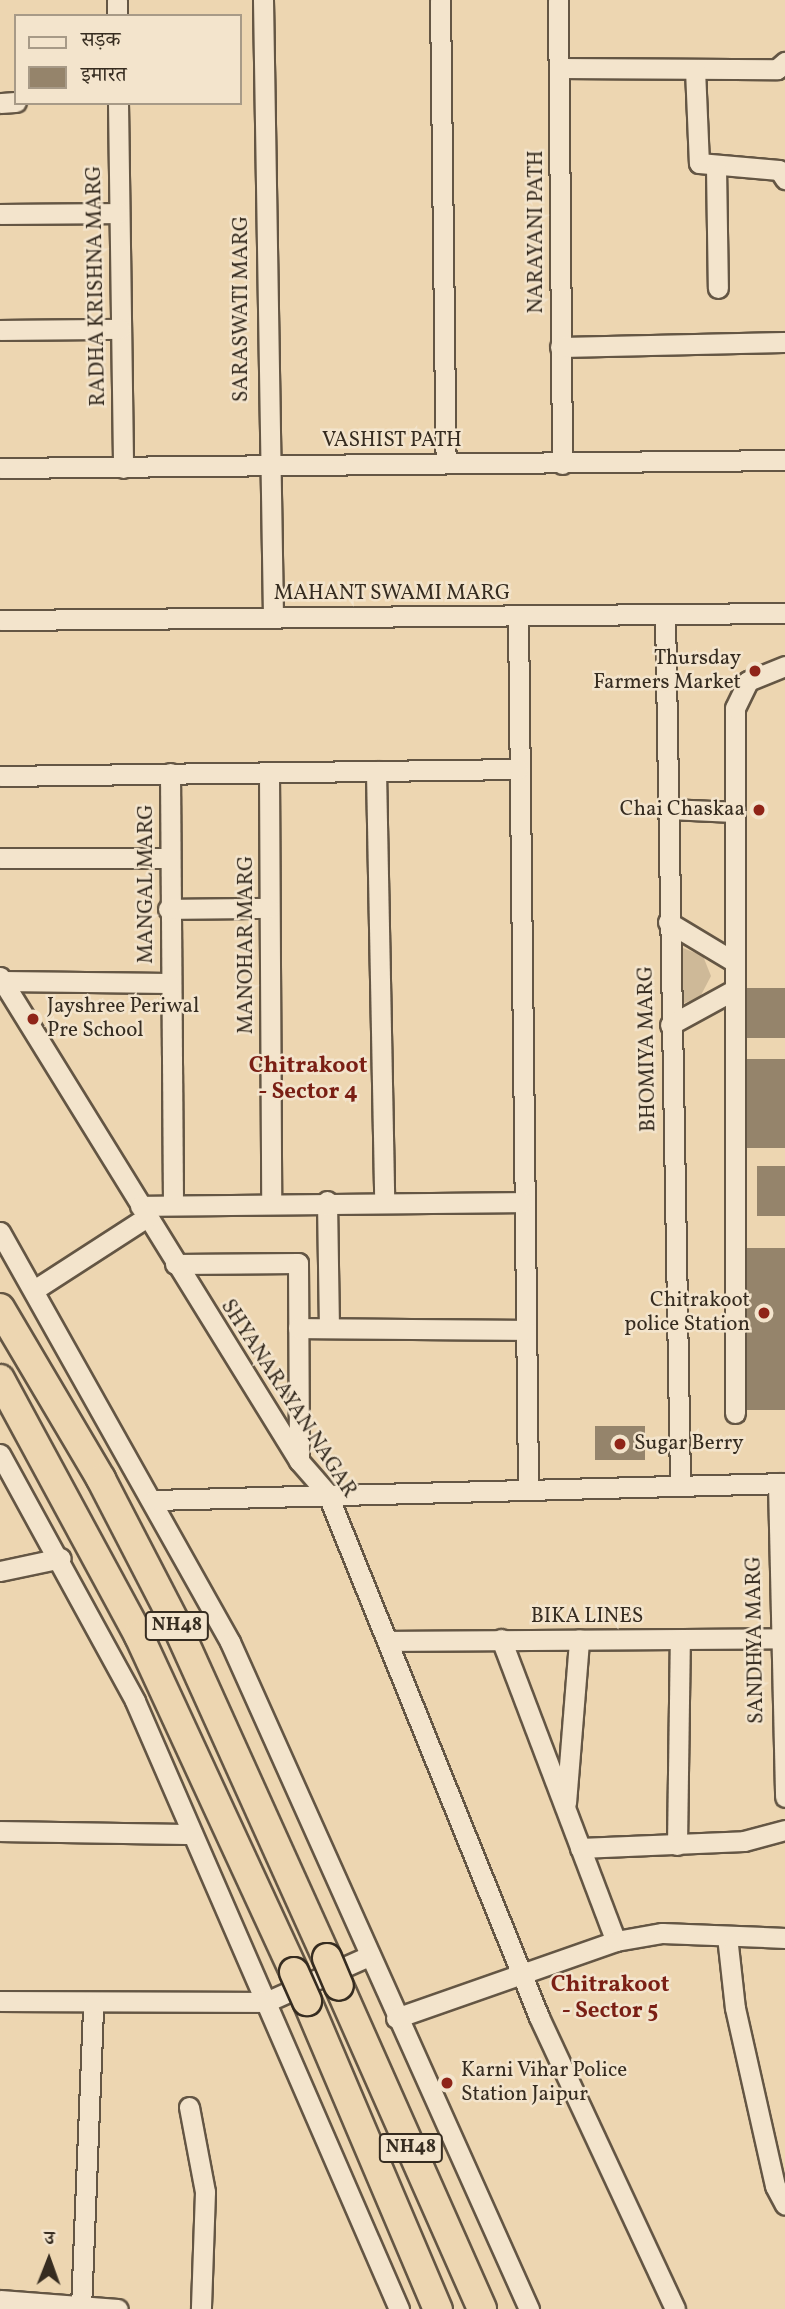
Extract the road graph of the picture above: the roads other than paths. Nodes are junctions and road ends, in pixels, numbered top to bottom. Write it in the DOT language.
graph roads {
  1 [pos="263,0"];
  2 [pos="440,0"];
  3 [pos="558,0"];
  4 [pos="785,62"];
  5 [pos="559,68"];
  6 [pos="695,69"];
  7 [pos="118,105"];
  8 [pos="716,167"];
  9 [pos="785,179"];
  10 [pos="119,213"];
  11 [pos="0,214"];
  12 [pos="718,288"];
  13 [pos="120,329"];
  14 [pos="0,330"];
  15 [pos="785,342"];
  16 [pos="560,347"];
  17 [pos="785,460"];
  18 [pos="266,463"];
  19 [pos="446,463"];
  20 [pos="562,464"];
  21 [pos="0,468"];
  22 [pos="122,468"];
  23 [pos="785,613"];
  24 [pos="665,614"];
  25 [pos="518,616"];
  26 [pos="273,617"];
  27 [pos="0,620"];
  28 [pos="785,666"];
  29 [pos="518,769"];
  30 [pos="376,771"];
  31 [pos="170,773"];
  32 [pos="269,773"];
  33 [pos="0,776"];
  34 [pos="669,809"];
  35 [pos="734,812"];
  36 [pos="0,858"];
  37 [pos="169,858"];
  38 [pos="270,908"];
  39 [pos="168,909"];
  40 [pos="668,922"];
  41 [pos="733,961"];
  42 [pos="1,979"];
  43 [pos="169,983"];
  44 [pos="734,990"];
  45 [pos="670,1025"];
  46 [pos="271,1201"];
  47 [pos="327,1201"];
  48 [pos="384,1202"];
  49 [pos="522,1202"];
  50 [pos="173,1204"];
  51 [pos="143,1212"];
  52 [pos="0,1232"];
  53 [pos="175,1264"];
  54 [pos="34,1290"];
  55 [pos="0,1308"];
  56 [pos="298,1328"];
  57 [pos="329,1328"];
  58 [pos="525,1330"];
  59 [pos="0,1379"];
  60 [pos="734,1413"];
  61 [pos="0,1454"];
  62 [pos="299,1461"];
  63 [pos="781,1483"];
  64 [pos="680,1484"];
  65 [pos="528,1488"];
  66 [pos="327,1493"];
  67 [pos="155,1500"];
  68 [pos="61,1558"];
  69 [pos="0,1571"];
  70 [pos="782,1638"];
  71 [pos="501,1639"];
  72 [pos="390,1640"];
  73 [pos="579,1640"];
  74 [pos="680,1640"];
  75 [pos="785,1797"];
  76 [pos="566,1811"];
  77 [pos="785,1830"];
  78 [pos="0,1831"];
  79 [pos="192,1834"];
  80 [pos="677,1845"];
  81 [pos="580,1848"];
  82 [pos="727,1936"];
  83 [pos="785,1938"];
  84 [pos="616,1941"];
  85 [pos="369,1956"];
  86 [pos="522,1974"];
  87 [pos="0,2001"];
  88 [pos="266,2002"];
  89 [pos="93,2004"];
  90 [pos="396,2018"];
  91 [pos="189,2107"];
  92 [pos="785,2205"];
  93 [pos="0,2300"];
  94 [pos="81,2308"];
  95 [pos="118,2309"];
  96 [pos="201,2309"];
  97 [pos="399,2309"];
  98 [pos="438,2309"];
  99 [pos="482,2309"];
  100 [pos="529,2309"];
  101 [pos="675,2309"];
  1 -- 18 [label="street, SARASWATI MARG"];
  2 -- 19 [label="street"];
  3 -- 5 [label="street, NARAYANI PATH"];
  4 -- 6 [label="street"];
  5 -- 6 [label="street"];
  5 -- 16 [label="street, NARAYANI PATH"];
  6 -- 8 [label="street"];
  7 -- 10 [label="street, RADHA KRISHNA MARG"];
  8 -- 9 [label="street"];
  8 -- 12 [label="street"];
  10 -- 11 [label="street"];
  10 -- 13 [label="street, RADHA KRISHNA MARG"];
  13 -- 14 [label="street"];
  13 -- 22 [label="street, RADHA KRISHNA MARG"];
  15 -- 16 [label="street"];
  16 -- 20 [label="street, NARAYANI PATH"];
  17 -- 20 [label="street, VASHIST PATH"];
  18 -- 19 [label="street, VASHIST PATH"];
  18 -- 22 [label="street, VASHIST PATH"];
  18 -- 26 [label="street, SARASWATI MARG"];
  19 -- 20 [label="street, VASHIST PATH"];
  21 -- 22 [label="street, VASHIST PATH"];
  23 -- 24 [label="street, MAHANT SWAMI MARG"];
  24 -- 25 [label="street, MAHANT SWAMI MARG"];
  24 -- 34 [label="street, BHOMIYA MARG"];
  25 -- 26 [label="street, MAHANT SWAMI MARG"];
  25 -- 29 [label="street"];
  26 -- 27 [label="street, MAHANT SWAMI MARG"];
  28 -- 35 [label="street"];
  29 -- 30 [label="street"];
  29 -- 49 [label="street"];
  30 -- 32 [label="street"];
  30 -- 48 [label="street"];
  31 -- 32 [label="street"];
  31 -- 33 [label="street"];
  31 -- 37 [label="street, MANGAL MARG"];
  32 -- 38 [label="street, MANOHAR MARG"];
  34 -- 35 [label="street"];
  34 -- 40 [label="street, BHOMIYA MARG"];
  35 -- 41 [label="street"];
  36 -- 37 [label="street"];
  37 -- 39 [label="street, MANGAL MARG"];
  38 -- 39 [label="street"];
  38 -- 46 [label="street, MANOHAR MARG"];
  39 -- 43 [label="street, MANGAL MARG"];
  40 -- 41 [label="street"];
  40 -- 45 [label="street, BHOMIYA MARG"];
  41 -- 44 [label="street"];
  42 -- 43 [label="street"];
  42 -- 51 [label="street, SHYANARAYAN NAGAR"];
  43 -- 50 [label="street, MANGAL MARG"];
  44 -- 45 [label="street"];
  44 -- 60 [label="street"];
  45 -- 64 [label="street, BHOMIYA MARG"];
  46 -- 47 [label="street"];
  46 -- 50 [label="street"];
  47 -- 48 [label="street"];
  47 -- 57 [label="street"];
  48 -- 49 [label="street"];
  49 -- 58 [label="street"];
  50 -- 51 [label="street"];
  51 -- 53 [label="street, SHYANARAYAN NAGAR"];
  51 -- 54 [label="street"];
  52 -- 54 [label="street"];
  53 -- 56 [label="street"];
  53 -- 62 [label="street, SHYANARAYAN NAGAR"];
  54 -- 67 [label="street"];
  55 -- 99 [label="highway, NH48, bridge"];
  56 -- 57 [label="street"];
  56 -- 62 [label="street"];
  57 -- 58 [label="street"];
  58 -- 65 [label="street"];
  59 -- 98 [label="highway, NH48, bridge"];
  61 -- 68 [label="street"];
  62 -- 66 [label="street, SHYANARAYAN NAGAR"];
  63 -- 64 [label="street"];
  63 -- 70 [label="street, SANDHYA MARG"];
  64 -- 65 [label="street"];
  65 -- 66 [label="street"];
  66 -- 67 [label="street"];
  66 -- 72 [label="street, SHYANARAYAN NAGAR"];
  67 -- 85 [label="street"];
  68 -- 69 [label="street"];
  68 -- 79 [label="street"];
  70 -- 74 [label="street, BIKA LINES"];
  70 -- 75 [label="street, SANDHYA MARG"];
  71 -- 72 [label="street, BIKA LINES"];
  71 -- 73 [label="street, BIKA LINES"];
  71 -- 76 [label="street"];
  72 -- 86 [label="street, SHYANARAYAN NAGAR"];
  73 -- 74 [label="street, BIKA LINES"];
  73 -- 76 [label="street"];
  74 -- 80 [label="street"];
  76 -- 81 [label="street"];
  77 -- 80 [label="street"];
  78 -- 79 [label="street"];
  79 -- 88 [label="street"];
  80 -- 81 [label="street"];
  81 -- 84 [label="street"];
  82 -- 83 [label="street"];
  82 -- 84 [label="street"];
  82 -- 92 [label="street"];
  84 -- 86 [label="street"];
  85 -- 88 [label="street"];
  85 -- 90 [label="street"];
  86 -- 90 [label="street"];
  86 -- 101 [label="street, SHYANARAYAN NAGAR"];
  87 -- 89 [label="street"];
  88 -- 89 [label="street"];
  88 -- 97 [label="street"];
  89 -- 94 [label="street"];
  90 -- 100 [label="street"];
  91 -- 96 [label="street"];
  93 -- 94 [label="street"];
  94 -- 95 [label="street"];
}
